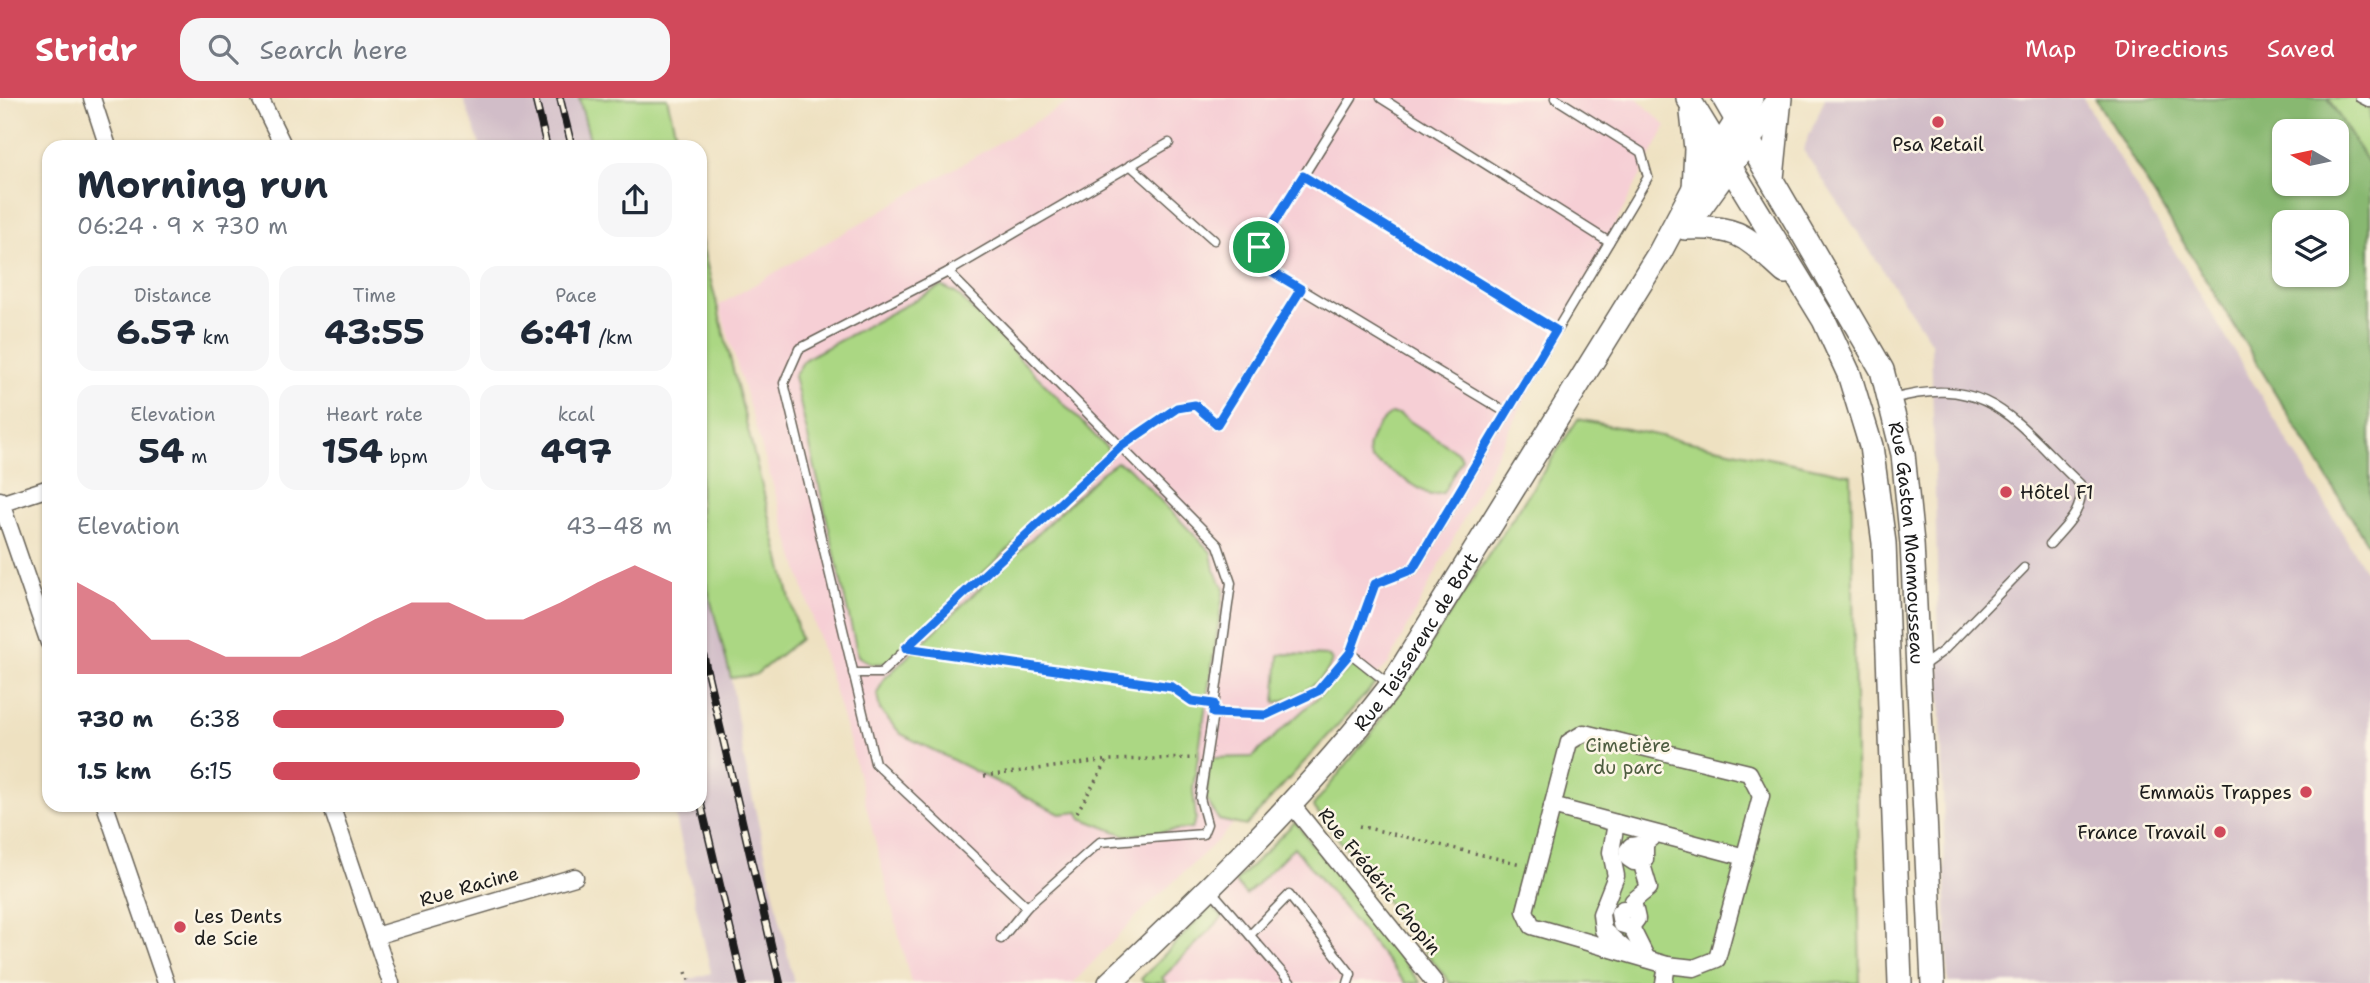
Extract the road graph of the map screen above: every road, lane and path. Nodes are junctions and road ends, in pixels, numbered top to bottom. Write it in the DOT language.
graph roads {
  1 [pos="92,98"];
  2 [pos="260,98"];
  3 [pos="1352,98"];
  4 [pos="1381,98"];
  5 [pos="1555,98"];
  6 [pos="1724,98"];
  7 [pos="1751,98"];
  8 [pos="1780,98"];
  9 [pos="2360,98"];
  10 [pos="1694,99"];
  11 [pos="2370,103"];
  12 [pos="106,140"];
  13 [pos="281,140"];
  14 [pos="1169,143"];
  15 [pos="1733,145"];
  16 [pos="1130,165"];
  17 [pos="1303,176"];
  18 [pos="1772,178"];
  19 [pos="1693,190"];
  20 [pos="1685,229"];
  21 [pos="1214,240"];
  22 [pos="1609,242"];
  23 [pos="1660,252"];
  24 [pos="948,272"];
  25 [pos="1829,275"];
  26 [pos="1802,286"];
  27 [pos="1301,289"];
  28 [pos="1556,330"];
  29 [pos="1889,400"];
  30 [pos="1507,413"];
  31 [pos="1120,447"];
  32 [pos="42,490"];
  33 [pos="0,503"];
  34 [pos="2050,544"];
  35 [pos="2024,568"];
  36 [pos="42,623"];
  37 [pos="906,648"];
  38 [pos="1350,653"];
  39 [pos="1918,669"];
  40 [pos="853,673"];
  41 [pos="1391,686"];
  42 [pos="1213,708"];
  43 [pos="1206,758"];
  44 [pos="1108,760"];
  45 [pos="984,776"];
  46 [pos="1292,805"];
  47 [pos="1552,806"];
  48 [pos="107,812"];
  49 [pos="333,812"];
  50 [pos="1077,812"];
  51 [pos="1616,823"];
  52 [pos="1359,826"];
  53 [pos="1656,834"];
  54 [pos="1745,857"];
  55 [pos="1536,867"];
  56 [pos="575,877"];
  57 [pos="1209,887"];
  58 [pos="1027,907"];
  59 [pos="1250,934"];
  60 [pos="375,936"];
  61 [pos="1000,939"];
  62 [pos="1630,954"];
  63 [pos="1647,959"];
  64 [pos="1667,965"];
  65 [pos="686,972"];
  66 [pos="1117,981"];
  67 [pos="166,983"];
  68 [pos="391,983"];
  69 [pos="690,983"];
  70 [pos="1291,983"];
  71 [pos="1348,983"];
  72 [pos="1435,983"];
  73 [pos="1664,983"];
  74 [pos="1900,983"];
  75 [pos="1933,983"];
  1 -- 12 [label="street"];
  2 -- 13 [label="street"];
  3 -- 17 [label="lane"];
  4 -- 22 [label="lane"];
  5 -- 22 [label="lane"];
  6 -- 15 [label="main road"];
  7 -- 15 [label="main road"];
  8 -- 15 [label="main road"];
  8 -- 18 [label="main road"];
  9 -- 11 [label="lane"];
  10 -- 15 [label="main road"];
  10 -- 19 [label="main road"];
  14 -- 16 [label="lane"];
  15 -- 18 [label="main road, Rue Gaston Monmousseau"];
  15 -- 19 [label="main road, Rue Teisserenc de Bort"];
  15 -- 20 [label="main road, Rue Teisserenc de Bort"];
  15 -- 25 [label="main road"];
  15 -- 26 [label="main road"];
  16 -- 21 [label="lane"];
  16 -- 24 [label="lane"];
  17 -- 27 [label="lane"];
  17 -- 28 [label="lane"];
  18 -- 25 [label="main road, Rue Gaston Monmousseau"];
  19 -- 23 [label="main road, Rue Teisserenc de Bort"];
  20 -- 23 [label="main road, Rue Teisserenc de Bort"];
  20 -- 26 [label="main road"];
  22 -- 28 [label="lane"];
  23 -- 41 [label="main road, Rue Teisserenc de Bort"];
  24 -- 31 [label="lane"];
  24 -- 40 [label="lane"];
  25 -- 29 [label="main road, Rue Gaston Monmousseau"];
  26 -- 74 [label="main road, Rue Gaston Monmousseau"];
  27 -- 30 [label="lane"];
  27 -- 31 [label="lane"];
  28 -- 30 [label="lane"];
  29 -- 34 [label="lane"];
  29 -- 39 [label="main road, Rue Gaston Monmousseau"];
  30 -- 38 [label="lane"];
  31 -- 37 [label="lane"];
  31 -- 42 [label="lane"];
  32 -- 33 [label="street"];
  33 -- 36 [label="street"];
  35 -- 39 [label="lane"];
  37 -- 40 [label="lane"];
  37 -- 42 [label="path"];
  38 -- 41 [label="lane"];
  38 -- 42 [label="lane"];
  39 -- 75 [label="main road, Rue Gaston Monmousseau"];
  40 -- 58 [label="lane"];
  41 -- 46 [label="main road, Rue Teisserenc de Bort"];
  42 -- 43 [label="lane"];
  43 -- 44 [label="path"];
  43 -- 58 [label="lane"];
  44 -- 45 [label="path"];
  44 -- 50 [label="path"];
  46 -- 57 [label="main road, Rue Teisserenc de Bort"];
  46 -- 72 [label="street, Rue Frédéric Chopin"];
  47 -- 51 [label="street"];
  47 -- 54 [label="street"];
  47 -- 55 [label="street"];
  48 -- 67 [label="street"];
  49 -- 60 [label="street"];
  51 -- 53 [label="street"];
  51 -- 62 [label="street"];
  52 -- 55 [label="path"];
  53 -- 54 [label="street"];
  53 -- 63 [label="street"];
  54 -- 64 [label="street"];
  55 -- 62 [label="street"];
  56 -- 60 [label="street, Rue Racine"];
  57 -- 59 [label="lane"];
  57 -- 66 [label="main road, Rue Teisserenc de Bort"];
  58 -- 61 [label="lane"];
  59 -- 70 [label="lane"];
  59 -- 71 [label="lane"];
  60 -- 68 [label="street"];
  62 -- 63 [label="street"];
  63 -- 64 [label="street"];
  64 -- 73 [label="street"];
  65 -- 69 [label="path"];
}
